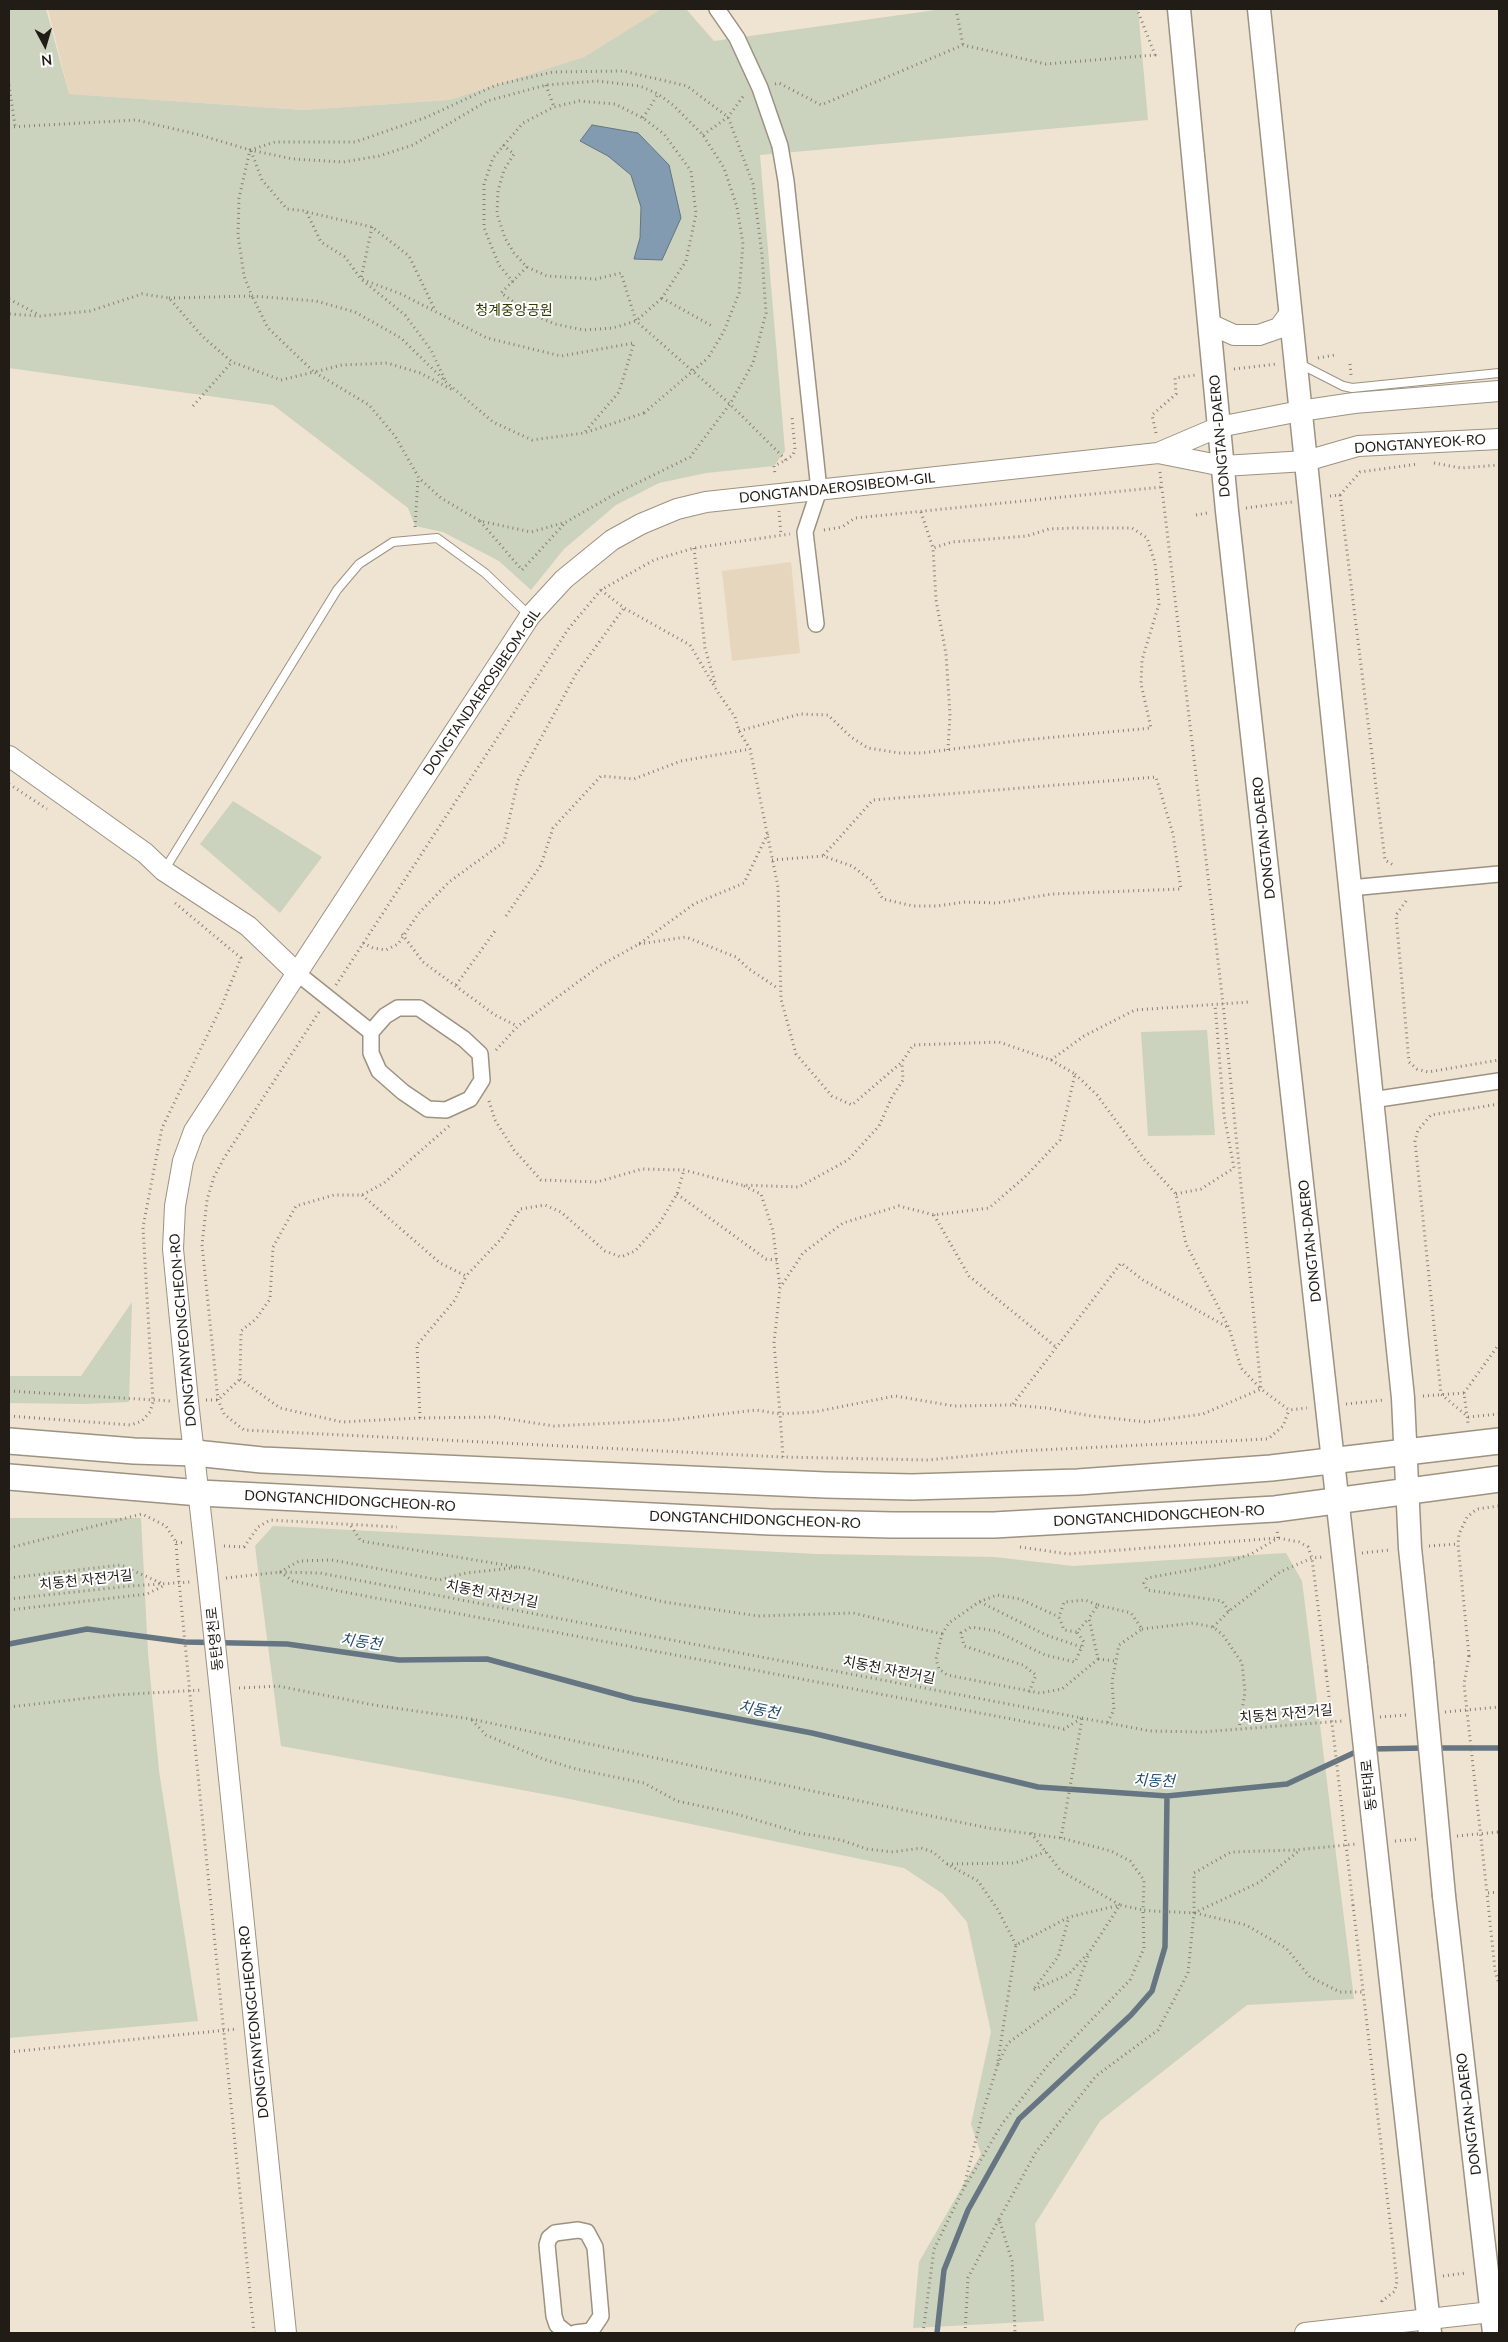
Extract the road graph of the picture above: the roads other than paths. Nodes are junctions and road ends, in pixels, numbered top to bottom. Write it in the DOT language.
graph roads {
  1 [pos="718,9"];
  2 [pos="1179,9"];
  3 [pos="1259,9"];
  4 [pos="1290,313"];
  5 [pos="1210,324"];
  6 [pos="1295,361"];
  7 [pos="1499,373"];
  8 [pos="1499,392"];
  9 [pos="1300,411"];
  10 [pos="1220,427"];
  11 [pos="1499,439"];
  12 [pos="1158,454"];
  13 [pos="1306,461"];
  14 [pos="1223,466"];
  15 [pos="818,490"];
  16 [pos="530,616"];
  17 [pos="816,624"];
  18 [pos="9,756"];
  19 [pos="164,871"];
  20 [pos="1499,874"];
  21 [pos="1350,888"];
  22 [pos="297,973"];
  23 [pos="371,1032"];
  24 [pos="1499,1081"];
  25 [pos="1372,1100"];
  26 [pos="9,1441"];
  27 [pos="1499,1441"];
  28 [pos="1405,1451"];
  29 [pos="194,1453"];
  30 [pos="1334,1461"];
  31 [pos="9,1477"];
  32 [pos="1499,1479"];
  33 [pos="1407,1491"];
  34 [pos="200,1493"];
  35 [pos="1338,1500"];
  36 [pos="208,1569"];
  37 [pos="1356,1667"];
  38 [pos="222,1710"];
  39 [pos="1495,2319"];
  40 [pos="1430,2326"];
  41 [pos="286,2333"];
  42 [pos="567,2333"];
  43 [pos="575,2333"];
  44 [pos="579,2333"];
  45 [pos="1306,2333"];
  1 -- 15 [label="street"];
  2 -- 5 [label="main road, DONGTAN-DAERO"];
  3 -- 4 [label="main road"];
  4 -- 5 [label="street"];
  4 -- 6 [label="main road"];
  5 -- 10 [label="main road, DONGTAN-DAERO"];
  6 -- 7 [label="lane"];
  6 -- 9 [label="main road"];
  8 -- 9 [label="street, DONGTANDAEROSIBEOM-GIL"];
  9 -- 10 [label="street, DONGTANDAEROSIBEOM-GIL"];
  9 -- 13 [label="main road"];
  10 -- 12 [label="street, DONGTANDAEROSIBEOM-GIL"];
  10 -- 14 [label="main road, DONGTAN-DAERO"];
  11 -- 13 [label="street, DONGTANYEOK-RO"];
  12 -- 14 [label="street, DONGTANDAEROSIBEOM-GIL"];
  12 -- 15 [label="street, DONGTANDAEROSIBEOM-GIL"];
  13 -- 14 [label="street, DONGTANYEOK-RO"];
  13 -- 21 [label="main road"];
  14 -- 30 [label="main road, DONGTAN-DAERO"];
  15 -- 16 [label="street, DONGTANDAEROSIBEOM-GIL"];
  15 -- 17 [label="street"];
  16 -- 19 [label="lane"];
  16 -- 22 [label="street, DONGTANDAEROSIBEOM-GIL"];
  18 -- 19 [label="street"];
  19 -- 22 [label="street"];
  20 -- 21 [label="street"];
  21 -- 25 [label="main road"];
  22 -- 23 [label="street"];
  22 -- 29 [label="street, DONGTANYEONGCHEON-RO"];
  23 -- 23 [label="street"];
  24 -- 25 [label="street"];
  25 -- 28 [label="main road"];
  26 -- 29 [label="main road"];
  27 -- 28 [label="main road"];
  28 -- 30 [label="main road"];
  28 -- 33 [label="main road"];
  29 -- 30 [label="main road"];
  29 -- 34 [label="street, DONGTANYEONGCHEON-RO"];
  30 -- 35 [label="main road, DONGTAN-DAERO"];
  31 -- 34 [label="main road, DONGTANCHIDONGCHEON-RO"];
  32 -- 33 [label="main road, DONGTANCHIDONGCHEON-RO"];
  33 -- 35 [label="main road, DONGTANCHIDONGCHEON-RO"];
  33 -- 39 [label="main road, DONGTAN-DAERO, bridge"];
  34 -- 35 [label="main road, DONGTANCHIDONGCHEON-RO"];
  34 -- 36 [label="street, DONGTANYEONGCHEON-RO"];
  35 -- 37 [label="main road, DONGTAN-DAERO"];
  36 -- 38 [label="street, 동탄영천로, bridge"];
  37 -- 40 [label="main road, 동탄대로, bridge"];
  38 -- 41 [label="street, DONGTANYEONGCHEON-RO"];
  39 -- 40 [label="street"];
  40 -- 45 [label="street"];
  42 -- 44 [label="street"];
  43 -- 44 [label="street"];
}
